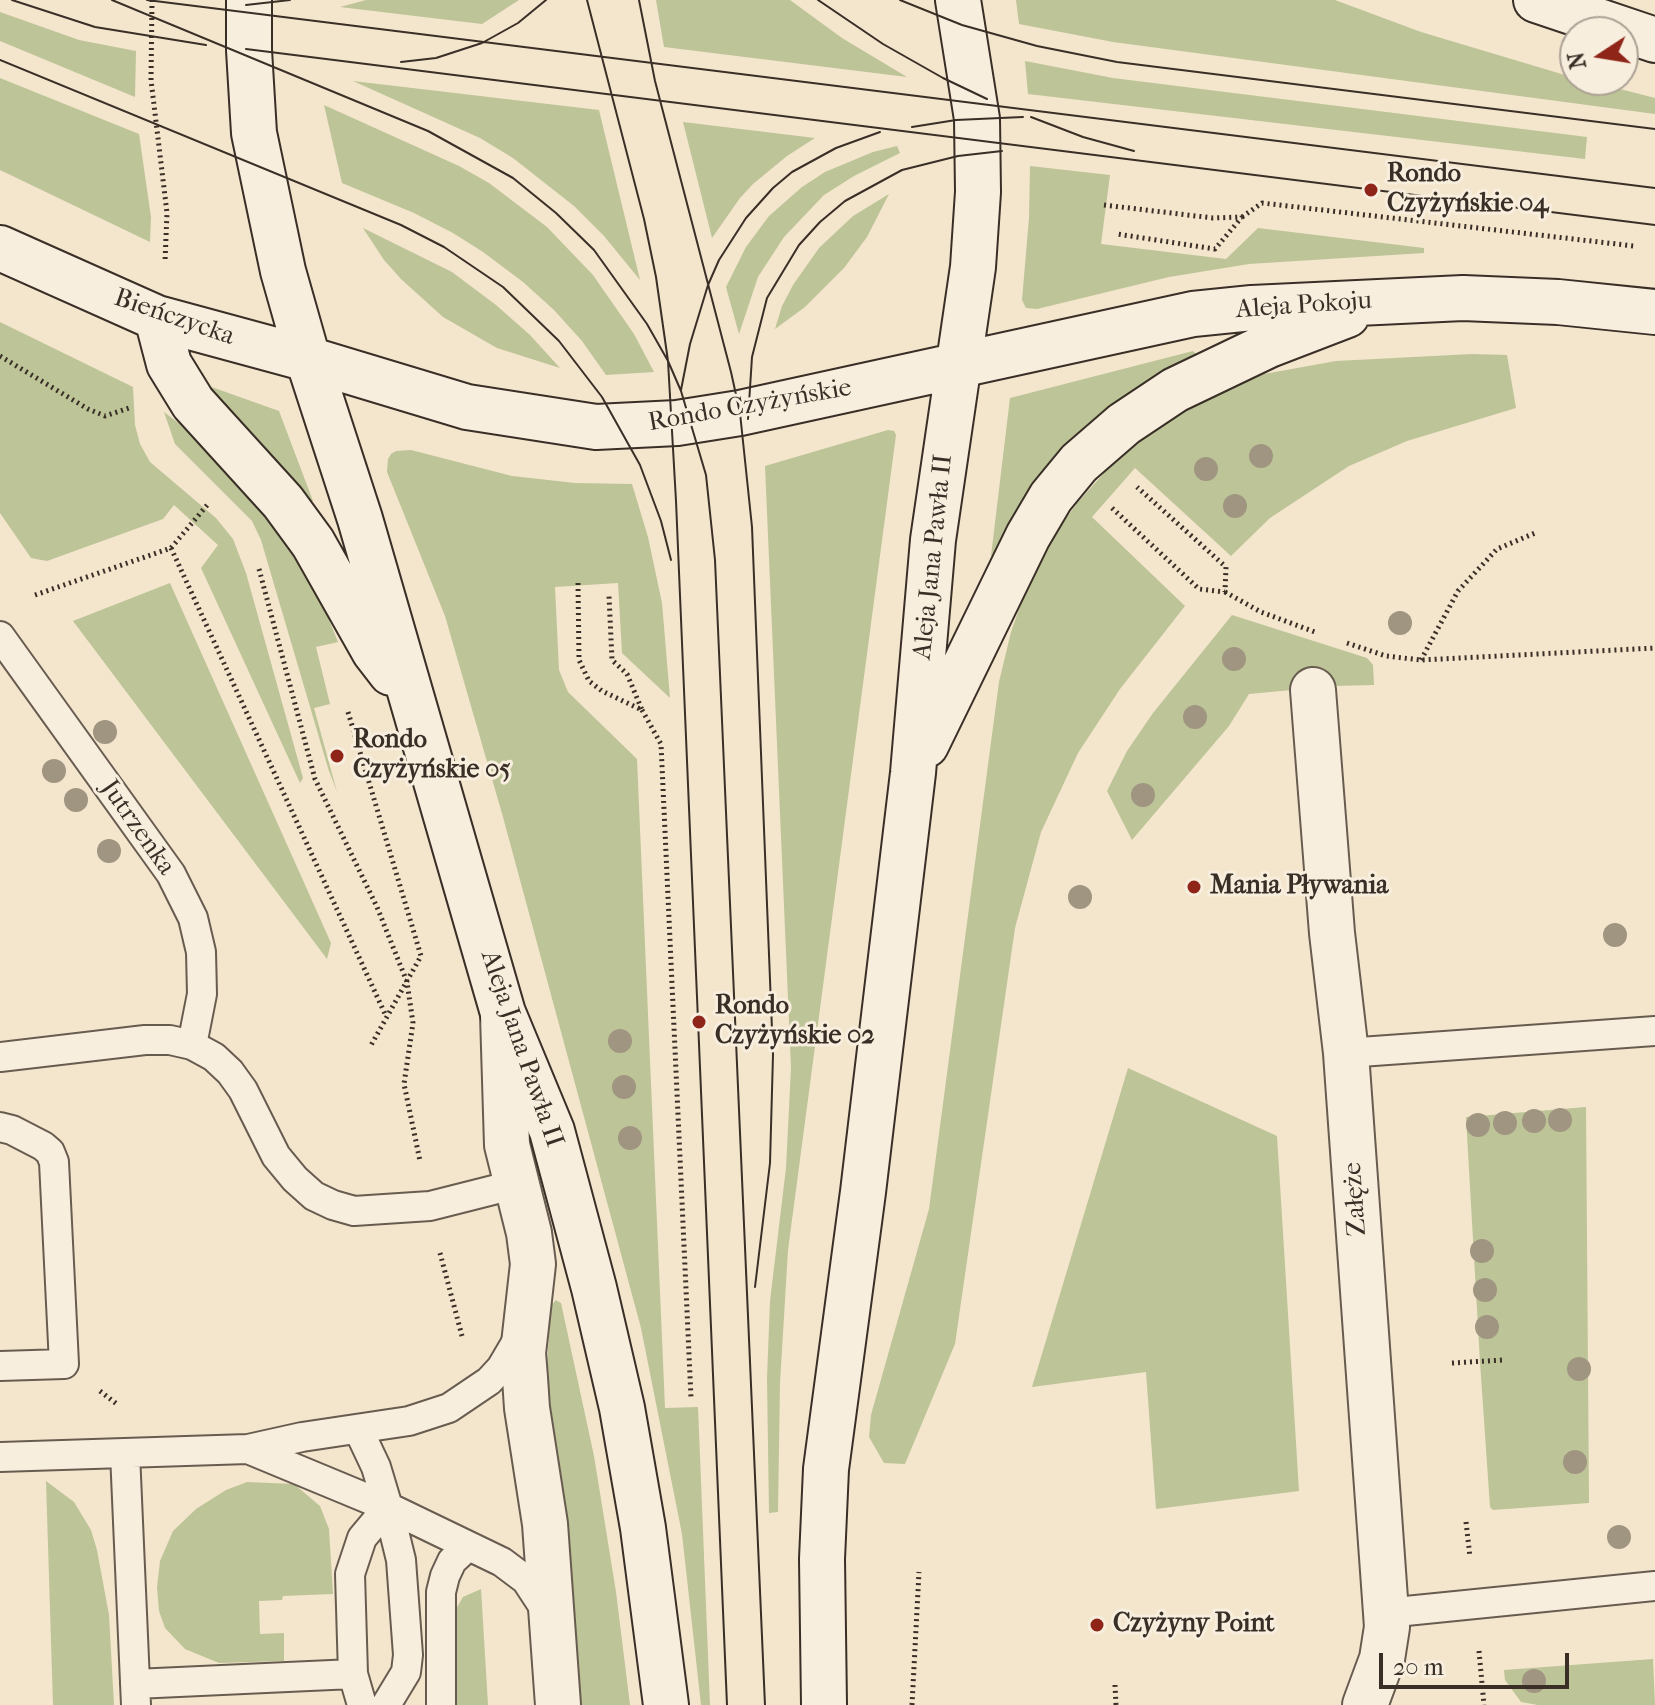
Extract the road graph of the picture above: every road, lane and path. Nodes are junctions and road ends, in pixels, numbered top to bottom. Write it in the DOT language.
graph roads {
  1 [pos="152,0"];
  2 [pos="249,0"];
  3 [pos="958,0"];
  4 [pos="1536,0"];
  5 [pos="1655,40"];
  6 [pos="1104,205"];
  7 [pos="1242,217"];
  8 [pos="1117,234"];
  9 [pos="1634,246"];
  10 [pos="0,248"];
  11 [pos="167,249"];
  12 [pos="1383,300"];
  13 [pos="1655,312"];
  14 [pos="157,318"];
  15 [pos="0,356"];
  16 [pos="308,359"];
  17 [pos="958,364"];
  18 [pos="132,407"];
  19 [pos="1136,487"];
  20 [pos="1103,500"];
  21 [pos="208,504"];
  22 [pos="1535,533"];
  23 [pos="171,548"];
  24 [pos="256,557"];
  25 [pos="578,583"];
  26 [pos="1225,592"];
  27 [pos="35,595"];
  28 [pos="609,596"];
  29 [pos="0,636"];
  30 [pos="1329,637"];
  31 [pos="1343,642"];
  32 [pos="1655,648"];
  33 [pos="1421,660"];
  34 [pos="1313,690"];
  35 [pos="344,697"];
  36 [pos="414,703"];
  37 [pos="642,710"];
  38 [pos="913,773"];
  39 [pos="407,982"];
  40 [pos="503,1013"];
  41 [pos="386,1016"];
  42 [pos="1655,1031"];
  43 [pos="192,1045"];
  44 [pos="370,1047"];
  45 [pos="1346,1053"];
  46 [pos="0,1057"];
  47 [pos="0,1127"];
  48 [pos="422,1168"];
  49 [pos="517,1184"];
  50 [pos="440,1250"];
  51 [pos="526,1327"];
  52 [pos="466,1350"];
  53 [pos="1504,1360"];
  54 [pos="1452,1363"];
  55 [pos="0,1366"];
  56 [pos="691,1398"];
  57 [pos="359,1431"];
  58 [pos="248,1449"];
  59 [pos="125,1453"];
  60 [pos="0,1457"];
  61 [pos="388,1507"];
  62 [pos="1466,1522"];
  63 [pos="467,1547"];
  64 [pos="1470,1563"];
  65 [pos="919,1572"];
  66 [pos="1655,1586"];
  67 [pos="1386,1613"];
  68 [pos="552,1625"];
  69 [pos="1479,1645"];
  70 [pos="353,1674"];
  71 [pos="1115,1685"];
  72 [pos="135,1695"];
  73 [pos="362,1705"];
  74 [pos="386,1705"];
  75 [pos="441,1705"];
  76 [pos="558,1705"];
  77 [pos="666,1705"];
  78 [pos="824,1705"];
  79 [pos="912,1705"];
  80 [pos="1116,1705"];
  81 [pos="1365,1705"];
  82 [pos="1484,1705"];
  1 -- 11 [label="path"];
  2 -- 16 [label="main road"];
  3 -- 17 [label="main road"];
  4 -- 5 [label="main road"];
  6 -- 7 [label="path"];
  7 -- 8 [label="path"];
  7 -- 9 [label="path"];
  10 -- 14 [label="main road, Bieńczycka"];
  12 -- 13 [label="main road, Aleja Pokoju"];
  12 -- 17 [label="main road, Aleja Pokoju"];
  12 -- 38 [label="main road"];
  14 -- 16 [label="main road, Bieńczycka"];
  14 -- 36 [label="main road"];
  15 -- 18 [label="path"];
  16 -- 17 [label="main road, Rondo Czyżyńskie"];
  16 -- 36 [label="main road, Aleja Jana Pawła II"];
  17 -- 38 [label="main road, Aleja Jana Pawła II"];
  19 -- 26 [label="path"];
  20 -- 26 [label="path"];
  21 -- 23 [label="path"];
  22 -- 33 [label="path"];
  23 -- 27 [label="path"];
  23 -- 41 [label="path"];
  24 -- 39 [label="path"];
  25 -- 37 [label="path"];
  26 -- 30 [label="path"];
  28 -- 37 [label="path"];
  29 -- 43 [label="lane, Jutrzenka"];
  31 -- 33 [label="path"];
  32 -- 33 [label="path"];
  34 -- 45 [label="main road, Załęże"];
  35 -- 39 [label="path"];
  36 -- 40 [label="main road, Aleja Jana Pawła II"];
  37 -- 56 [label="path"];
  38 -- 78 [label="main road, Aleja Jana Pawła II"];
  39 -- 41 [label="path"];
  39 -- 48 [label="path"];
  40 -- 49 [label="main road"];
  40 -- 77 [label="main road, Aleja Jana Pawła II"];
  41 -- 44 [label="path"];
  42 -- 45 [label="lane"];
  43 -- 46 [label="lane"];
  43 -- 49 [label="lane"];
  45 -- 67 [label="main road, Załęże"];
  47 -- 55 [label="lane"];
  49 -- 51 [label="main road"];
  50 -- 52 [label="path"];
  51 -- 57 [label="lane"];
  51 -- 68 [label="main road"];
  53 -- 54 [label="path"];
  57 -- 58 [label="lane"];
  57 -- 61 [label="lane"];
  58 -- 59 [label="lane"];
  58 -- 61 [label="lane"];
  59 -- 60 [label="lane"];
  59 -- 72 [label="lane"];
  61 -- 63 [label="lane"];
  61 -- 70 [label="lane"];
  61 -- 74 [label="lane"];
  62 -- 64 [label="path"];
  63 -- 68 [label="lane"];
  63 -- 75 [label="lane"];
  65 -- 79 [label="path"];
  66 -- 67 [label="lane"];
  67 -- 81 [label="main road, Załęże"];
  68 -- 76 [label="main road"];
  69 -- 82 [label="path"];
  70 -- 72 [label="lane"];
  70 -- 73 [label="lane"];
  71 -- 80 [label="path"];
}
